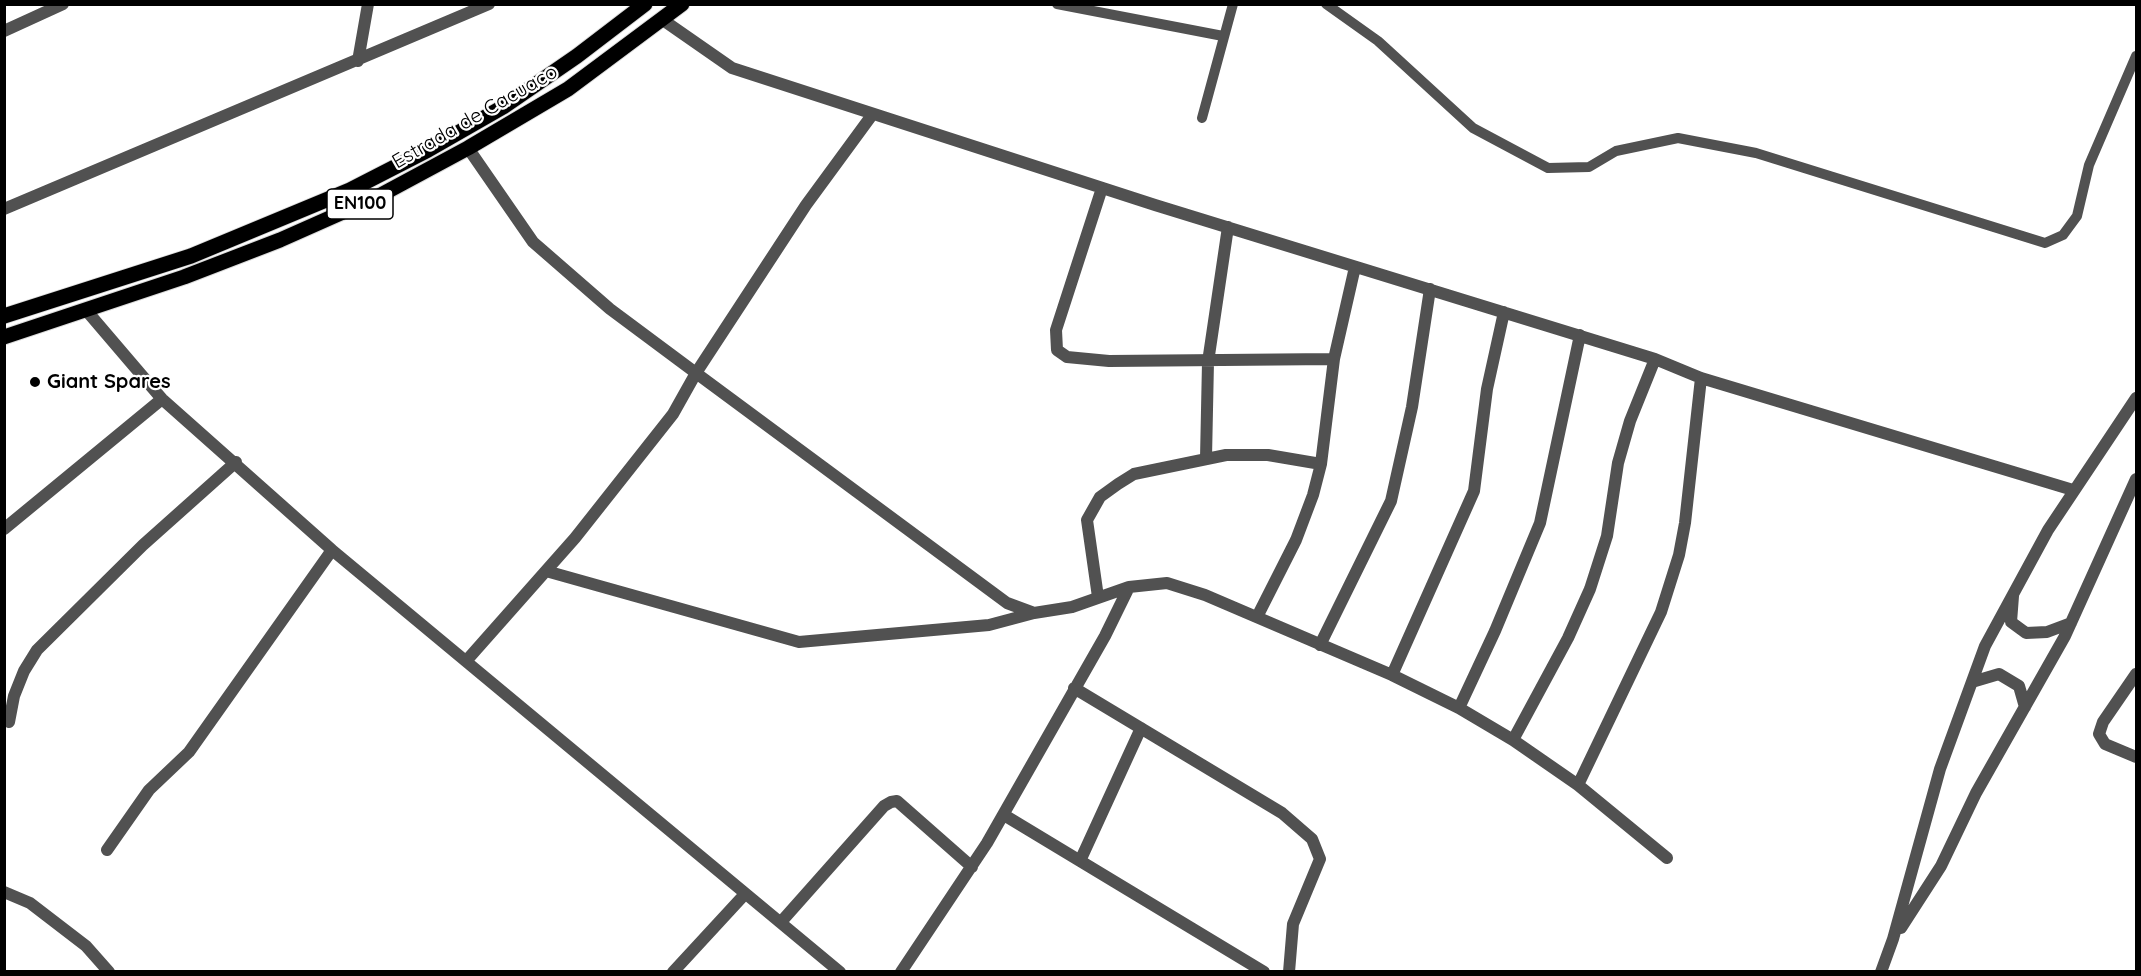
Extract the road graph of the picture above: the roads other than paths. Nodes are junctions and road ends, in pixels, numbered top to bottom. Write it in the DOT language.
graph roads {
  1 [pos="63,4"];
  2 [pos="368,4"];
  3 [pos="489,4"];
  4 [pos="645,4"];
  5 [pos="682,4"];
  6 [pos="1057,4"];
  7 [pos="1233,4"];
  8 [pos="1326,4"];
  9 [pos="663,20"];
  10 [pos="4,31"];
  11 [pos="1223,36"];
  12 [pos="2136,56"];
  13 [pos="358,61"];
  14 [pos="872,115"];
  15 [pos="1202,118"];
  16 [pos="468,148"];
  17 [pos="1102,188"];
  18 [pos="4,209"];
  19 [pos="1228,227"];
  20 [pos="1355,267"];
  21 [pos="1430,288"];
  22 [pos="86,310"];
  23 [pos="1504,312"];
  24 [pos="4,316"];
  25 [pos="1580,335"];
  26 [pos="4,337"];
  27 [pos="1334,359"];
  28 [pos="1655,359"];
  29 [pos="1208,362"];
  30 [pos="696,373"];
  31 [pos="1701,378"];
  32 [pos="2136,398"];
  33 [pos="162,399"];
  34 [pos="1206,458"];
  35 [pos="237,462"];
  36 [pos="1321,464"];
  37 [pos="2136,479"];
  38 [pos="2073,490"];
  39 [pos="4,529"];
  40 [pos="332,550"];
  41 [pos="546,571"];
  42 [pos="1129,587"];
  43 [pos="2013,592"];
  44 [pos="1098,597"];
  45 [pos="1034,613"];
  46 [pos="1257,617"];
  47 [pos="2071,623"];
  48 [pos="1320,645"];
  49 [pos="467,660"];
  50 [pos="2136,674"];
  51 [pos="1392,675"];
  52 [pos="1972,682"];
  53 [pos="1074,688"];
  54 [pos="2025,707"];
  55 [pos="1459,708"];
  56 [pos="9,722"];
  57 [pos="1141,728"];
  58 [pos="1513,740"];
  59 [pos="2136,757"];
  60 [pos="1578,785"];
  61 [pos="1004,814"];
  62 [pos="107,850"];
  63 [pos="1667,858"];
  64 [pos="1080,861"];
  65 [pos="972,867"];
  66 [pos="4,892"];
  67 [pos="745,894"];
  68 [pos="781,922"];
  69 [pos="1893,939"];
  70 [pos="904,970"];
  71 [pos="109,972"];
  72 [pos="673,972"];
  73 [pos="840,972"];
  74 [pos="1263,972"];
  75 [pos="1289,972"];
  76 [pos="1881,972"];
  1 -- 10 [label="street"];
  2 -- 13 [label="street"];
  3 -- 13 [label="street"];
  4 -- 24 [label="main road, Estrada de Cacuaco / EN100"];
  5 -- 9 [label="main road, Estrada de Cacuaco / EN100"];
  6 -- 11 [label="lane"];
  7 -- 11 [label="lane"];
  8 -- 12 [label="lane"];
  9 -- 14 [label="street"];
  9 -- 16 [label="main road, Estrada de Cacuaco / EN100"];
  11 -- 15 [label="lane"];
  13 -- 18 [label="street"];
  14 -- 17 [label="street"];
  14 -- 30 [label="street"];
  16 -- 22 [label="main road, Estrada de Cacuaco / EN100"];
  16 -- 30 [label="street"];
  17 -- 19 [label="street"];
  17 -- 29 [label="street"];
  19 -- 20 [label="street"];
  19 -- 29 [label="street"];
  20 -- 21 [label="street"];
  20 -- 27 [label="street"];
  21 -- 23 [label="street"];
  21 -- 48 [label="street"];
  22 -- 26 [label="main road, Estrada de Cacuaco / EN100"];
  22 -- 33 [label="street"];
  23 -- 25 [label="street"];
  23 -- 51 [label="street"];
  25 -- 28 [label="street"];
  25 -- 55 [label="street"];
  27 -- 29 [label="street"];
  27 -- 36 [label="street"];
  28 -- 31 [label="street"];
  28 -- 58 [label="street"];
  29 -- 34 [label="street"];
  30 -- 41 [label="street"];
  30 -- 45 [label="street"];
  31 -- 38 [label="street"];
  31 -- 60 [label="street"];
  32 -- 38 [label="street"];
  33 -- 35 [label="street"];
  33 -- 39 [label="street"];
  34 -- 36 [label="street"];
  34 -- 44 [label="street"];
  35 -- 40 [label="street"];
  35 -- 56 [label="street"];
  36 -- 46 [label="street"];
  37 -- 47 [label="street"];
  38 -- 43 [label="street"];
  40 -- 49 [label="street"];
  40 -- 62 [label="street"];
  41 -- 45 [label="street"];
  41 -- 49 [label="street"];
  42 -- 44 [label="street"];
  42 -- 46 [label="street"];
  42 -- 53 [label="street"];
  43 -- 47 [label="street"];
  43 -- 52 [label="street"];
  44 -- 45 [label="street"];
  46 -- 48 [label="street"];
  47 -- 54 [label="street"];
  48 -- 51 [label="street"];
  49 -- 67 [label="street"];
  50 -- 59 [label="street"];
  51 -- 55 [label="street"];
  52 -- 54 [label="street"];
  52 -- 69 [label="street"];
  53 -- 57 [label="street"];
  53 -- 61 [label="street"];
  54 -- 69 [label="street"];
  55 -- 58 [label="street"];
  57 -- 64 [label="street"];
  57 -- 75 [label="street"];
  58 -- 60 [label="street"];
  60 -- 63 [label="street"];
  61 -- 64 [label="street"];
  61 -- 65 [label="street"];
  64 -- 74 [label="street"];
  65 -- 68 [label="street"];
  65 -- 70 [label="street"];
  66 -- 71 [label="street"];
  67 -- 68 [label="street"];
  67 -- 72 [label="street"];
  68 -- 73 [label="street"];
  69 -- 76 [label="street"];
}
